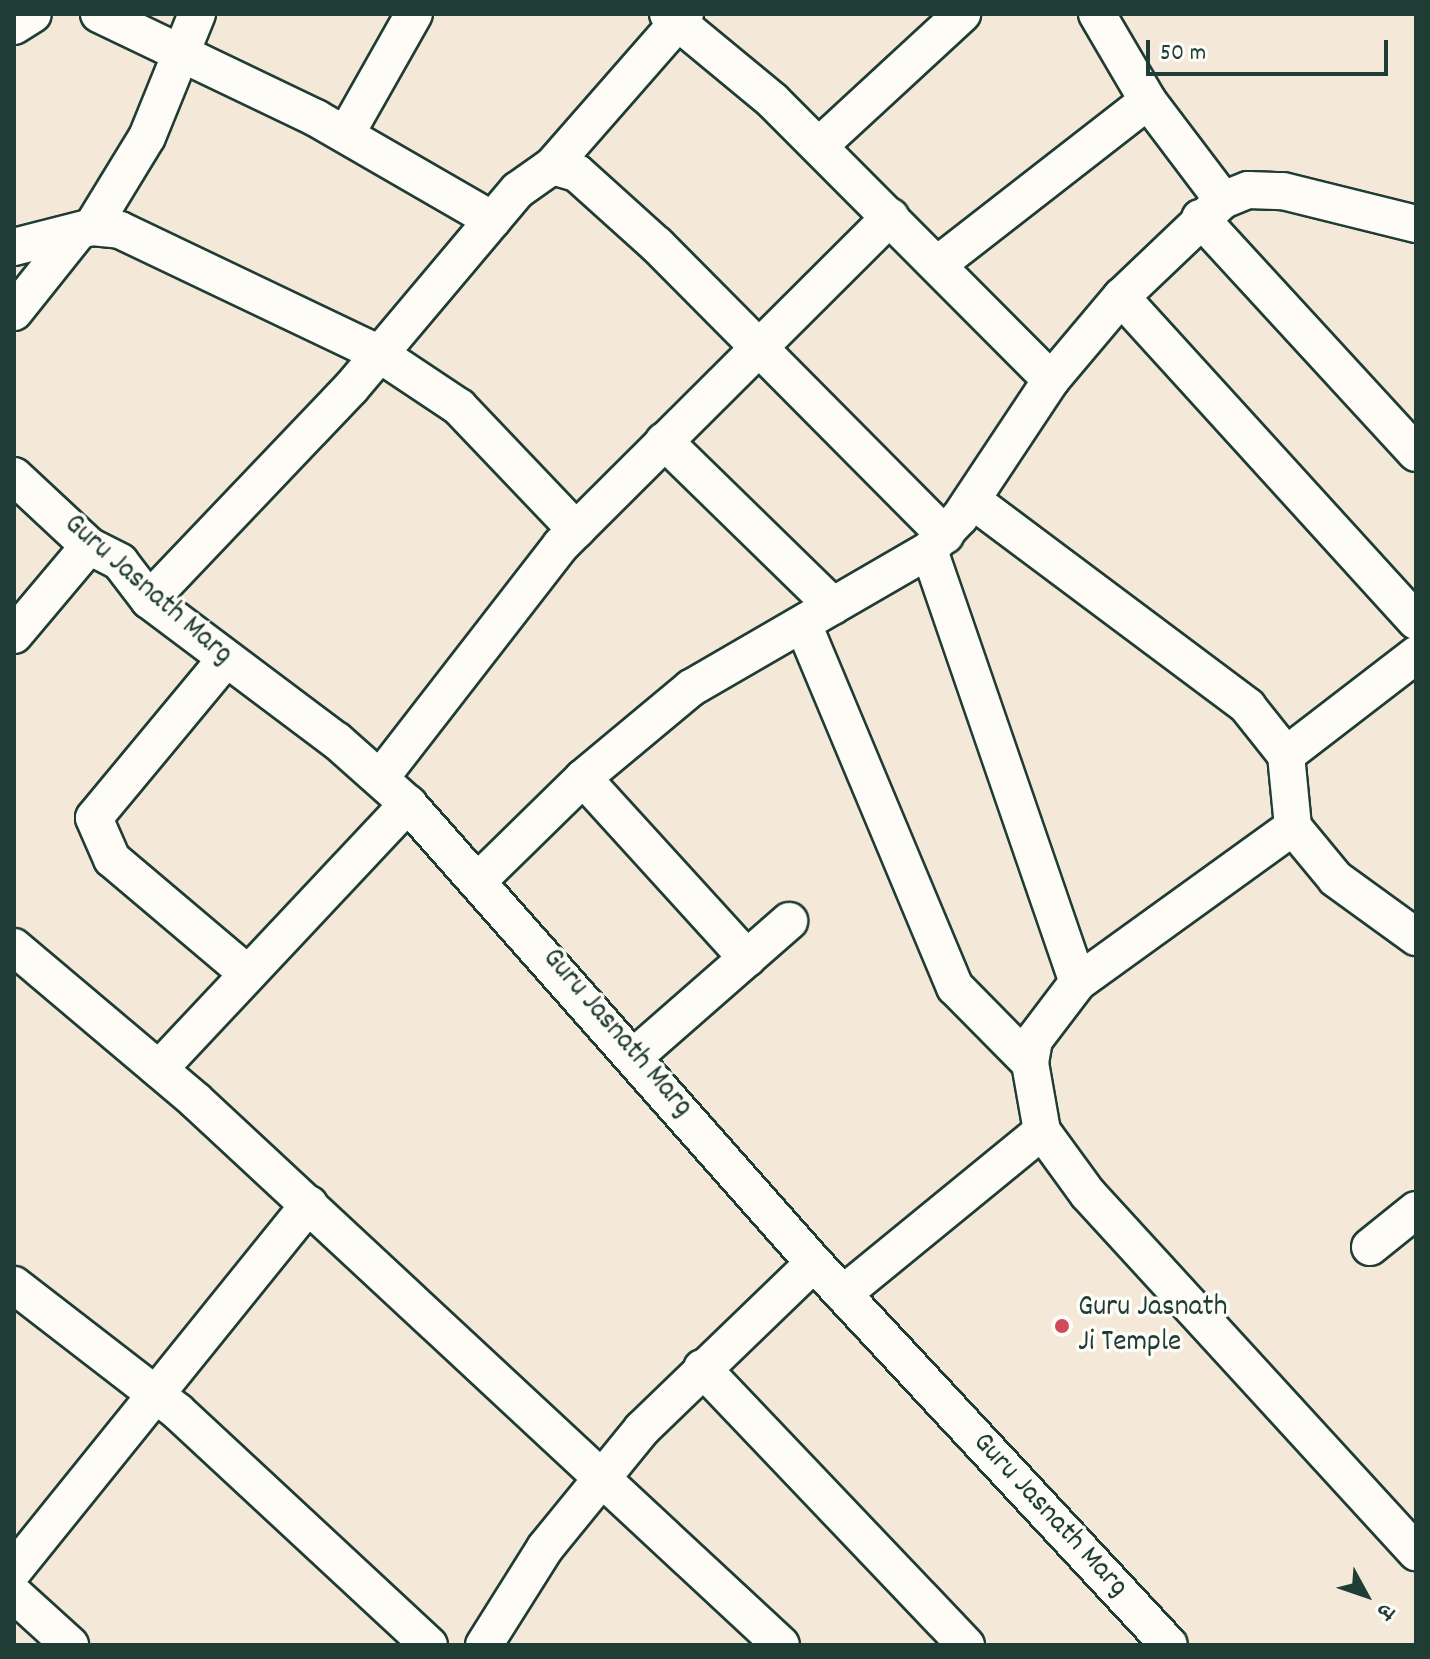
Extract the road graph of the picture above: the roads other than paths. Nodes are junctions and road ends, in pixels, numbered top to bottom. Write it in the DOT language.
graph roads {
  1 [pos="33,14"];
  2 [pos="99,14"];
  3 [pos="197,14"];
  4 [pos="414,14"];
  5 [pos="962,14"];
  6 [pos="1097,14"];
  7 [pos="677,17"];
  8 [pos="14,26"];
  9 [pos="184,49"];
  10 [pos="1148,101"];
  11 [pos="346,134"];
  12 [pos="819,146"];
  13 [pos="552,166"];
  14 [pos="1212,209"];
  15 [pos="890,217"];
  16 [pos="493,220"];
  17 [pos="1416,224"];
  18 [pos="85,230"];
  19 [pos="14,247"];
  20 [pos="937,265"];
  21 [pos="1121,297"];
  22 [pos="14,312"];
  23 [pos="757,348"];
  24 [pos="378,353"];
  25 [pos="1051,380"];
  26 [pos="664,441"];
  27 [pos="1416,453"];
  28 [pos="14,476"];
  29 [pos="972,500"];
  30 [pos="576,530"];
  31 [pos="937,542"];
  32 [pos="89,546"];
  33 [pos="149,600"];
  34 [pos="818,615"];
  35 [pos="1416,621"];
  36 [pos="14,635"];
  37 [pos="1416,655"];
  38 [pos="225,660"];
  39 [pos="1286,755"];
  40 [pos="381,777"];
  41 [pos="583,778"];
  42 [pos="408,804"];
  43 [pos="1293,827"];
  44 [pos="480,879"];
  45 [pos="789,921"];
  46 [pos="1416,937"];
  47 [pos="14,947"];
  48 [pos="747,958"];
  49 [pos="248,974"];
  50 [pos="1078,982"];
  51 [pos="635,1056"];
  52 [pos="1030,1063"];
  53 [pos="159,1069"];
  54 [pos="1042,1131"];
  55 [pos="309,1204"];
  56 [pos="1416,1210"];
  57 [pos="1370,1247"];
  58 [pos="814,1263"];
  59 [pos="14,1285"];
  60 [pos="843,1294"];
  61 [pos="702,1368"];
  62 [pos="155,1394"];
  63 [pos="599,1480"];
  64 [pos="1416,1552"];
  65 [pos="14,1570"];
  66 [pos="14,1594"];
  67 [pos="70,1645"];
  68 [pos="429,1645"];
  69 [pos="484,1645"];
  70 [pos="781,1645"];
  71 [pos="966,1645"];
  72 [pos="1169,1645"];
  1 -- 8 [label="street"];
  2 -- 9 [label="street"];
  3 -- 9 [label="street"];
  4 -- 11 [label="street"];
  5 -- 12 [label="street"];
  6 -- 10 [label="street"];
  7 -- 12 [label="street"];
  7 -- 13 [label="street"];
  9 -- 11 [label="street"];
  9 -- 18 [label="street"];
  10 -- 14 [label="street"];
  10 -- 20 [label="street"];
  11 -- 16 [label="street"];
  12 -- 15 [label="street"];
  13 -- 16 [label="street"];
  13 -- 23 [label="street"];
  14 -- 17 [label="street"];
  14 -- 21 [label="street"];
  14 -- 27 [label="street"];
  15 -- 20 [label="street"];
  15 -- 23 [label="street"];
  16 -- 24 [label="street"];
  18 -- 19 [label="street"];
  18 -- 22 [label="street"];
  18 -- 24 [label="street"];
  20 -- 25 [label="street"];
  21 -- 25 [label="street"];
  21 -- 35 [label="street"];
  23 -- 26 [label="street"];
  23 -- 31 [label="street"];
  24 -- 30 [label="street"];
  24 -- 33 [label="street"];
  25 -- 29 [label="street"];
  26 -- 30 [label="street"];
  26 -- 34 [label="street"];
  28 -- 32 [label="street, Guru Jasnath Marg"];
  29 -- 31 [label="street"];
  29 -- 39 [label="street"];
  30 -- 40 [label="street"];
  31 -- 34 [label="street"];
  31 -- 50 [label="street"];
  32 -- 33 [label="street, Guru Jasnath Marg"];
  32 -- 36 [label="street"];
  33 -- 38 [label="street, Guru Jasnath Marg"];
  34 -- 41 [label="street"];
  34 -- 52 [label="street"];
  37 -- 39 [label="street"];
  38 -- 40 [label="street, Guru Jasnath Marg"];
  38 -- 49 [label="street"];
  39 -- 43 [label="street"];
  40 -- 42 [label="street, Guru Jasnath Marg"];
  41 -- 44 [label="street"];
  41 -- 48 [label="street"];
  42 -- 44 [label="street, Guru Jasnath Marg"];
  42 -- 49 [label="street"];
  43 -- 46 [label="street"];
  43 -- 50 [label="street"];
  44 -- 51 [label="street, Guru Jasnath Marg"];
  45 -- 48 [label="street"];
  47 -- 53 [label="street"];
  48 -- 51 [label="street"];
  49 -- 53 [label="street"];
  50 -- 52 [label="street"];
  51 -- 58 [label="street, Guru Jasnath Marg"];
  52 -- 54 [label="street"];
  53 -- 55 [label="street"];
  54 -- 60 [label="street"];
  54 -- 64 [label="street"];
  55 -- 62 [label="street"];
  55 -- 63 [label="street"];
  56 -- 57 [label="street"];
  58 -- 60 [label="street, Guru Jasnath Marg"];
  58 -- 61 [label="street"];
  59 -- 62 [label="street"];
  60 -- 72 [label="street, Guru Jasnath Marg"];
  61 -- 63 [label="street"];
  61 -- 71 [label="street"];
  62 -- 65 [label="street"];
  62 -- 68 [label="street"];
  63 -- 69 [label="street"];
  63 -- 70 [label="street"];
  66 -- 67 [label="street"];
}
